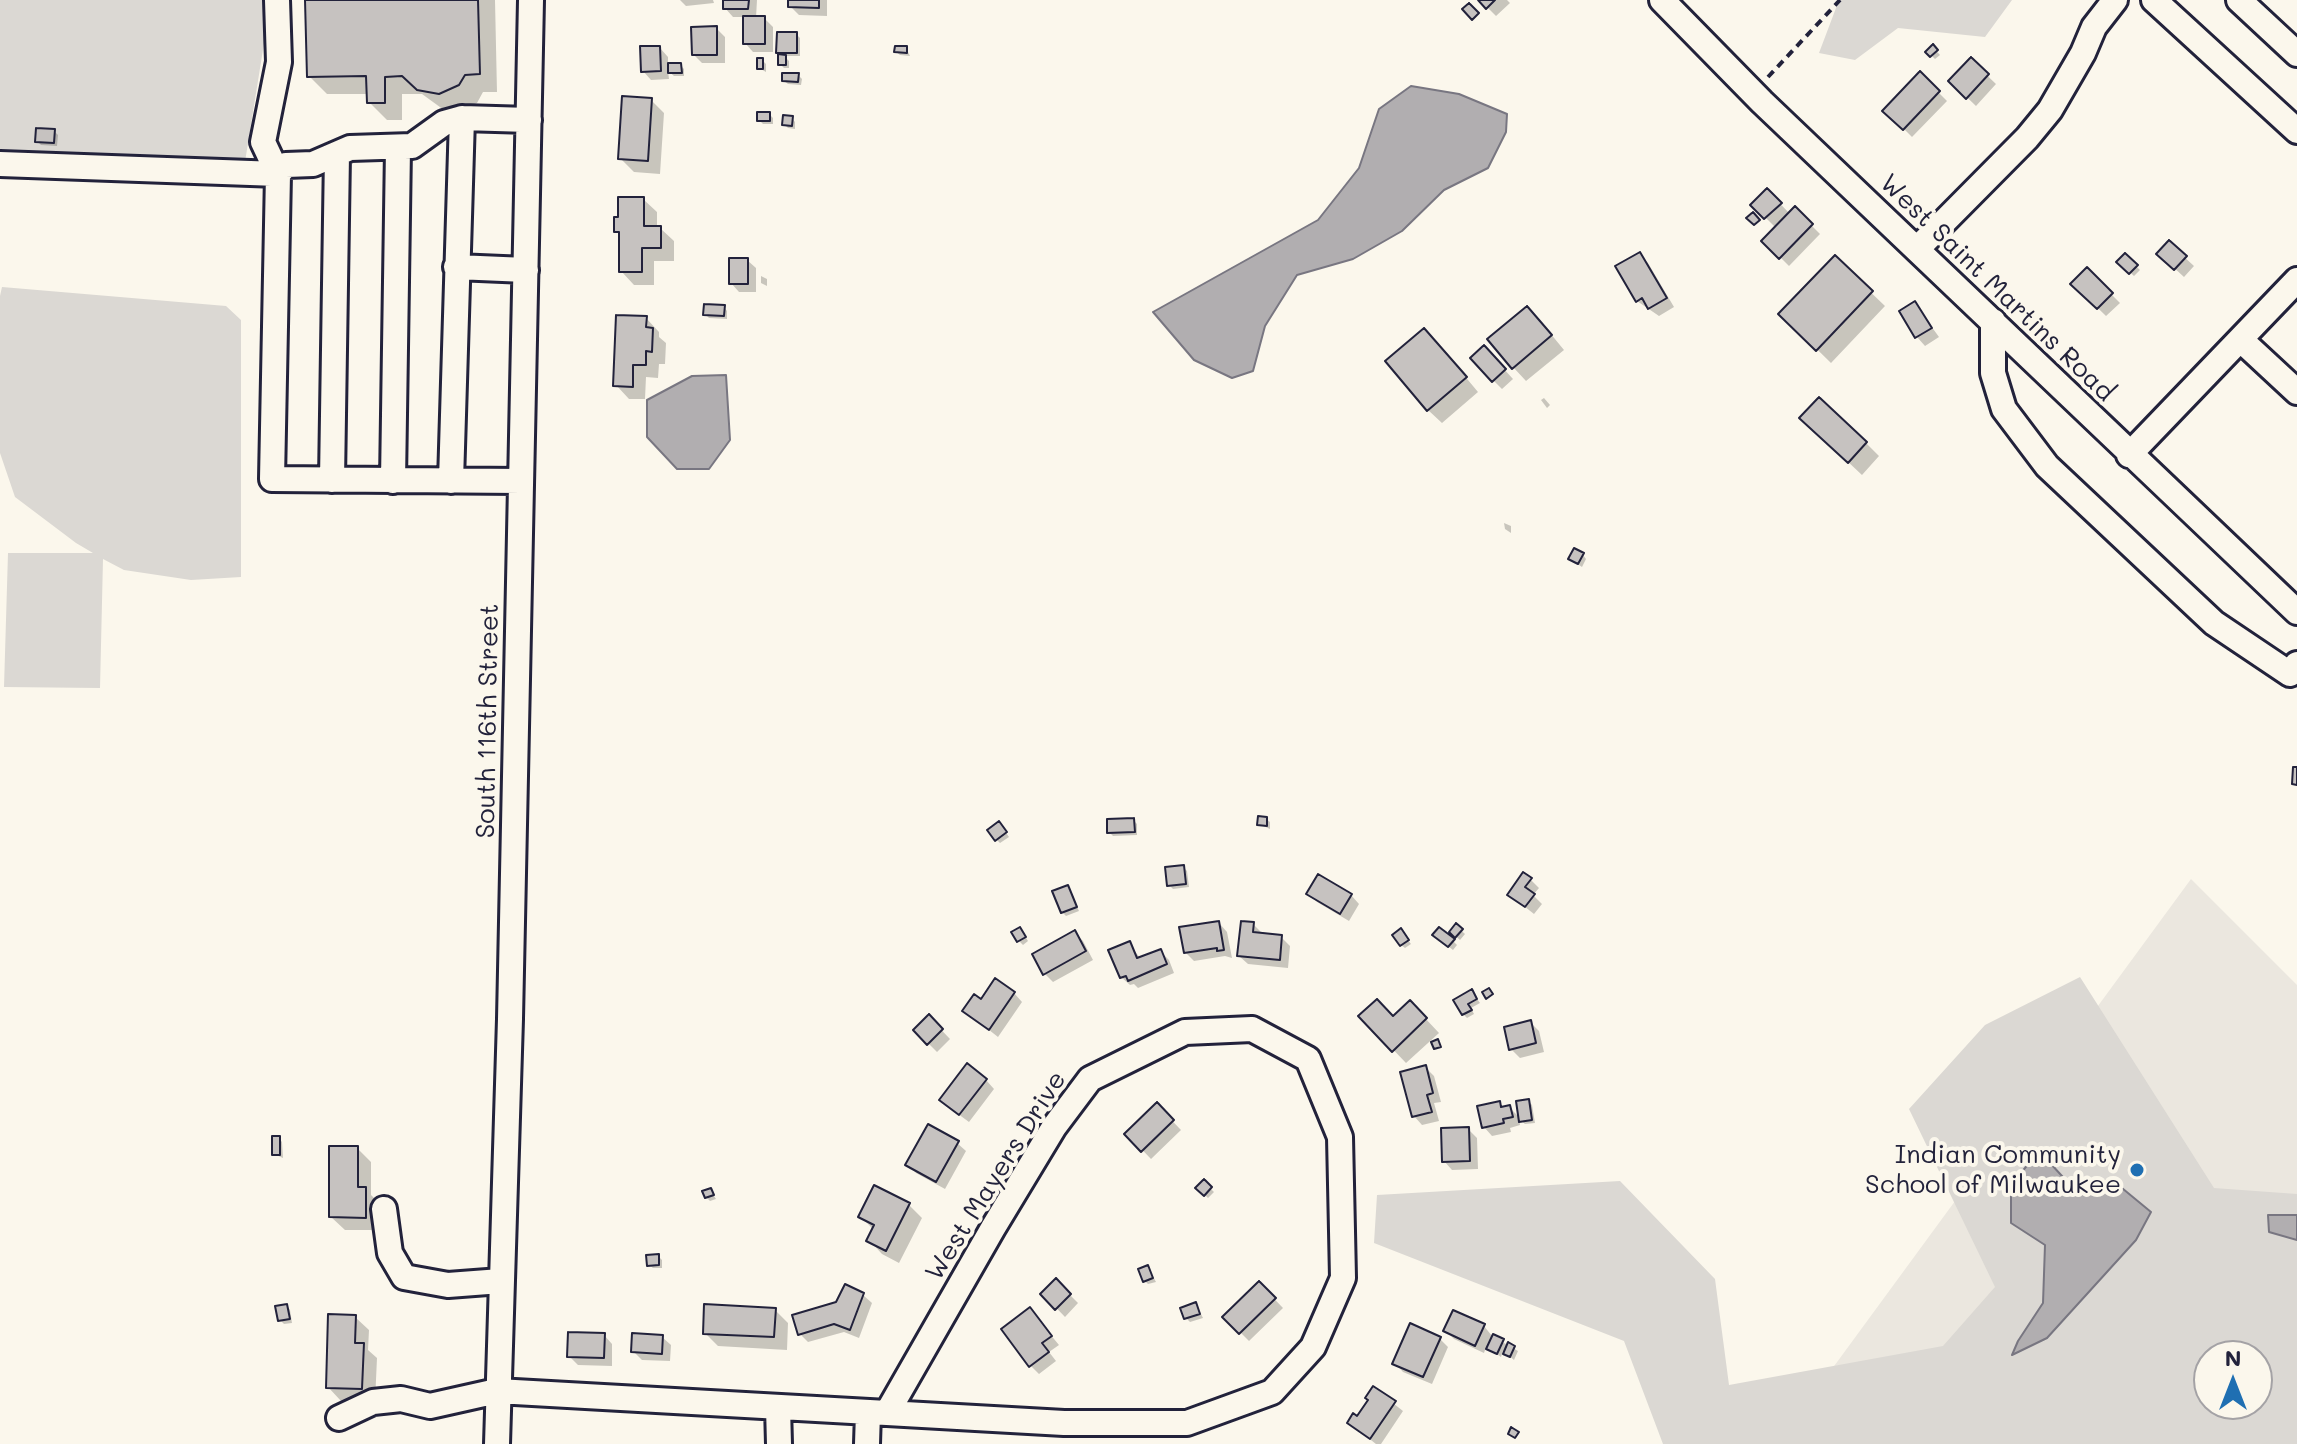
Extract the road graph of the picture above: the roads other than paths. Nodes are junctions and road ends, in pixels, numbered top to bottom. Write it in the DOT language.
graph roads {
  1 [pos="277,0"];
  2 [pos="531,0"];
  3 [pos="1662,0"];
  4 [pos="2115,0"];
  5 [pos="2154,0"];
  6 [pos="2239,0"];
  7 [pos="2297,54"];
  8 [pos="462,118"];
  9 [pos="529,120"];
  10 [pos="2297,131"];
  11 [pos="398,148"];
  12 [pos="337,154"];
  13 [pos="0,164"];
  14 [pos="278,174"];
  15 [pos="1917,249"];
  16 [pos="456,267"];
  17 [pos="526,270"];
  18 [pos="2292,296"];
  19 [pos="1993,321"];
  20 [pos="2241,340"];
  21 [pos="2297,392"];
  22 [pos="2129,455"];
  23 [pos="332,480"];
  24 [pos="393,481"];
  25 [pos="451,481"];
  26 [pos="521,481"];
  27 [pos="2297,612"];
  28 [pos="2297,664"];
  29 [pos="384,1209"];
  30 [pos="501,1281"];
  31 [pos="497,1391"];
  32 [pos="778,1407"];
  33 [pos="878,1412"];
  34 [pos="339,1418"];
  35 [pos="497,1444"];
  36 [pos="779,1444"];
  37 [pos="867,1444"];
  1 -- 14 [label="street"];
  2 -- 9 [label="street, South 116th Street"];
  3 -- 15 [label="street, West Saint Martins Road"];
  4 -- 15 [label="street"];
  5 -- 10 [label="street"];
  6 -- 7 [label="street"];
  8 -- 9 [label="street"];
  8 -- 11 [label="street"];
  8 -- 16 [label="street"];
  9 -- 17 [label="street, South 116th Street"];
  11 -- 12 [label="street"];
  11 -- 24 [label="street"];
  12 -- 14 [label="street"];
  12 -- 23 [label="street"];
  13 -- 14 [label="street"];
  14 -- 23 [label="street"];
  15 -- 19 [label="street, West Saint Martins Road"];
  16 -- 17 [label="street"];
  16 -- 25 [label="street"];
  17 -- 26 [label="street, South 116th Street"];
  18 -- 20 [label="street"];
  19 -- 22 [label="street, West Saint Martins Road"];
  19 -- 28 [label="street"];
  20 -- 21 [label="street"];
  20 -- 22 [label="street"];
  22 -- 27 [label="street, West Saint Martins Road"];
  23 -- 24 [label="street"];
  24 -- 25 [label="street"];
  25 -- 26 [label="street"];
  26 -- 30 [label="street, South 116th Street"];
  29 -- 30 [label="street"];
  30 -- 31 [label="street, South 116th Street"];
  31 -- 32 [label="street, West Mayers Drive"];
  31 -- 34 [label="street, West Mayers Drive"];
  31 -- 35 [label="street, South 116th Street"];
  32 -- 33 [label="street, West Mayers Drive"];
  32 -- 36 [label="street"];
  33 -- 33 [label="street, West Mayers Drive"];
  33 -- 37 [label="street"];
}
